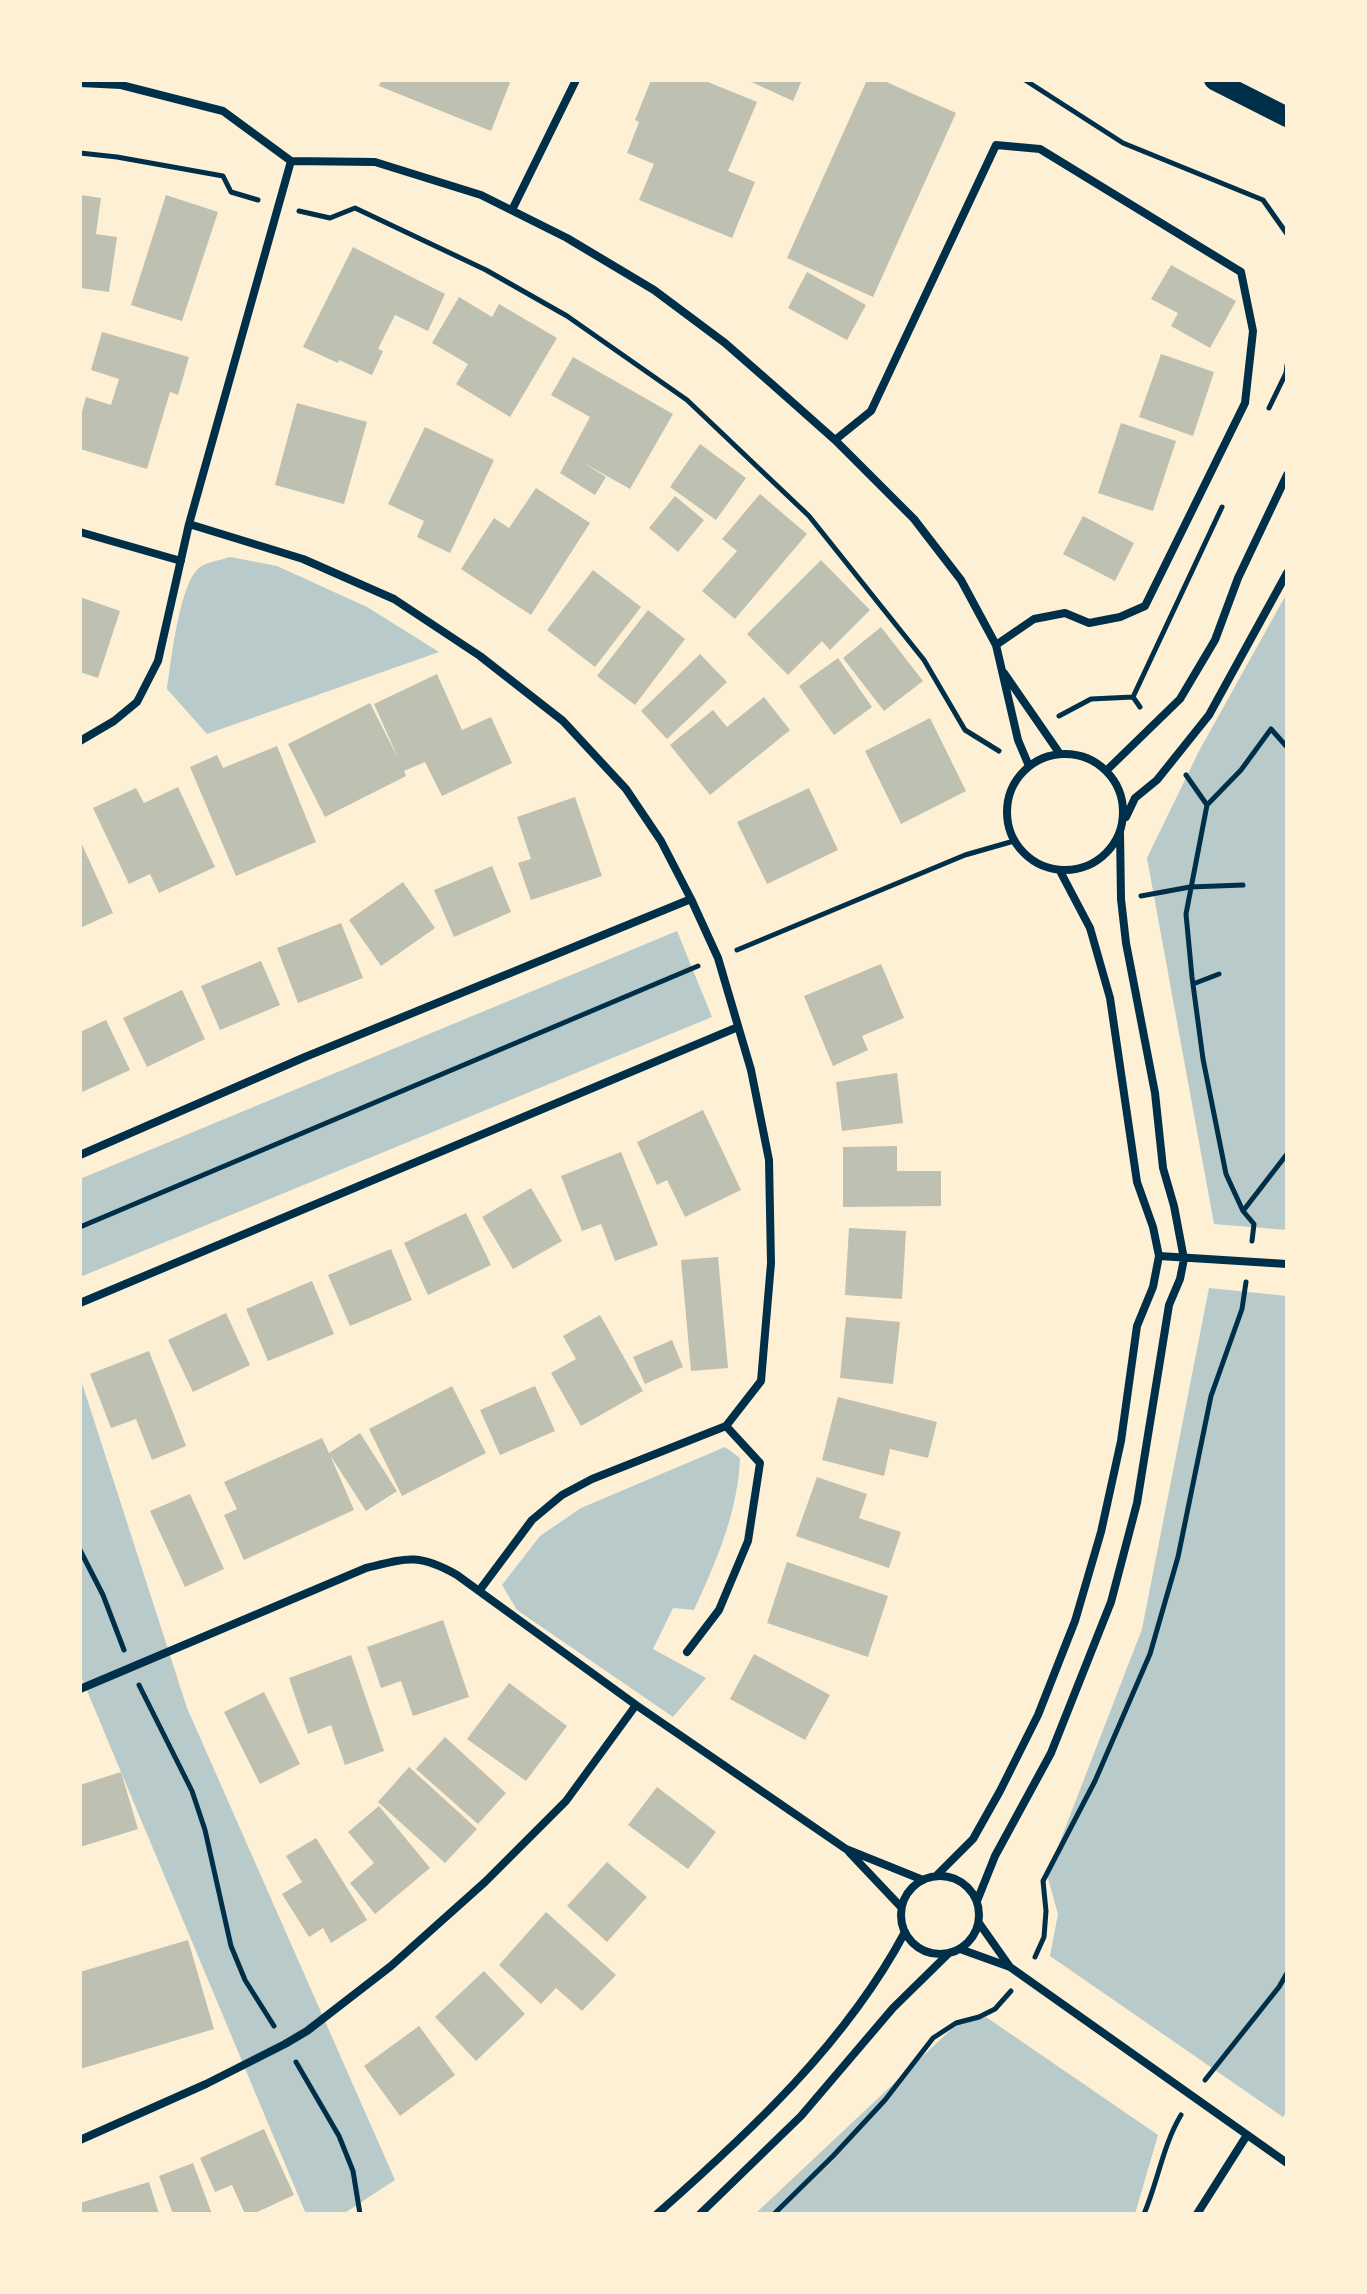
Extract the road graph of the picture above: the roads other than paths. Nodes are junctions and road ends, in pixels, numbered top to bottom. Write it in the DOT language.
graph roads {
  1 [pos="576,80"];
  2 [pos="1214,80"];
  3 [pos="121,82"];
  4 [pos="80,83"];
  5 [pos="1287,117"];
  6 [pos="291,161"];
  7 [pos="512,210"];
  8 [pos="835,440"];
  9 [pos="1287,475"];
  10 [pos="189,524"];
  11 [pos="80,532"];
  12 [pos="181,561"];
  13 [pos="1287,573"];
  14 [pos="996,645"];
  15 [pos="1001,669"];
  16 [pos="80,741"];
  17 [pos="1060,754"];
  18 [pos="1029,766"];
  19 [pos="1107,770"];
  20 [pos="1122,828"];
  21 [pos="1060,871"];
  22 [pos="691,899"];
  23 [pos="738,1027"];
  24 [pos="80,1155"];
  25 [pos="1159,1256"];
  26 [pos="1184,1259"];
  27 [pos="1287,1264"];
  28 [pos="80,1303"];
  29 [pos="726,1426"];
  30 [pos="479,1591"];
  31 [pos="687,1652"];
  32 [pos="80,1689"];
  33 [pos="636,1705"];
  34 [pos="846,1849"];
  35 [pos="936,1876"];
  36 [pos="923,1880"];
  37 [pos="977,1901"];
  38 [pos="901,1907"];
  39 [pos="979,1923"];
  40 [pos="905,1932"];
  41 [pos="960,1949"];
  42 [pos="948,1954"];
  43 [pos="1010,1967"];
  44 [pos="1247,2135"];
  45 [pos="80,2140"];
  46 [pos="1287,2163"];
  47 [pos="657,2214"];
  48 [pos="700,2214"];
  49 [pos="1197,2214"];
  1 -- 7 [label="street"];
  2 -- 5 [label="main road"];
  3 -- 4 [label="street"];
  3 -- 6 [label="street"];
  6 -- 7 [label="street"];
  6 -- 10 [label="street"];
  7 -- 8 [label="street"];
  8 -- 14 [label="street"];
  8 -- 14 [label="street"];
  9 -- 19 [label="street"];
  10 -- 12 [label="street"];
  10 -- 22 [label="street"];
  11 -- 12 [label="street"];
  12 -- 16 [label="street"];
  13 -- 20 [label="street"];
  14 -- 15 [label="street"];
  15 -- 17 [label="street"];
  15 -- 18 [label="street"];
  17 -- 18 [label="street"];
  17 -- 19 [label="street"];
  18 -- 21 [label="street"];
  19 -- 20 [label="street"];
  20 -- 21 [label="street"];
  20 -- 26 [label="street"];
  21 -- 25 [label="street"];
  22 -- 23 [label="street"];
  22 -- 24 [label="street"];
  23 -- 28 [label="street"];
  23 -- 29 [label="street"];
  25 -- 26 [label="street"];
  25 -- 35 [label="street"];
  26 -- 27 [label="street"];
  26 -- 37 [label="street"];
  29 -- 30 [label="street"];
  29 -- 31 [label="street"];
  30 -- 32 [label="street"];
  30 -- 33 [label="street"];
  33 -- 34 [label="street"];
  33 -- 45 [label="street"];
  34 -- 36 [label="street"];
  34 -- 38 [label="street"];
  35 -- 36 [label="street"];
  35 -- 37 [label="street"];
  36 -- 38 [label="street"];
  37 -- 39 [label="street"];
  38 -- 40 [label="street"];
  39 -- 41 [label="street"];
  39 -- 43 [label="street"];
  40 -- 42 [label="street"];
  40 -- 47 [label="street"];
  41 -- 42 [label="street"];
  41 -- 43 [label="street"];
  42 -- 48 [label="street"];
  43 -- 44 [label="street"];
  44 -- 46 [label="street"];
  44 -- 49 [label="street"];
}
